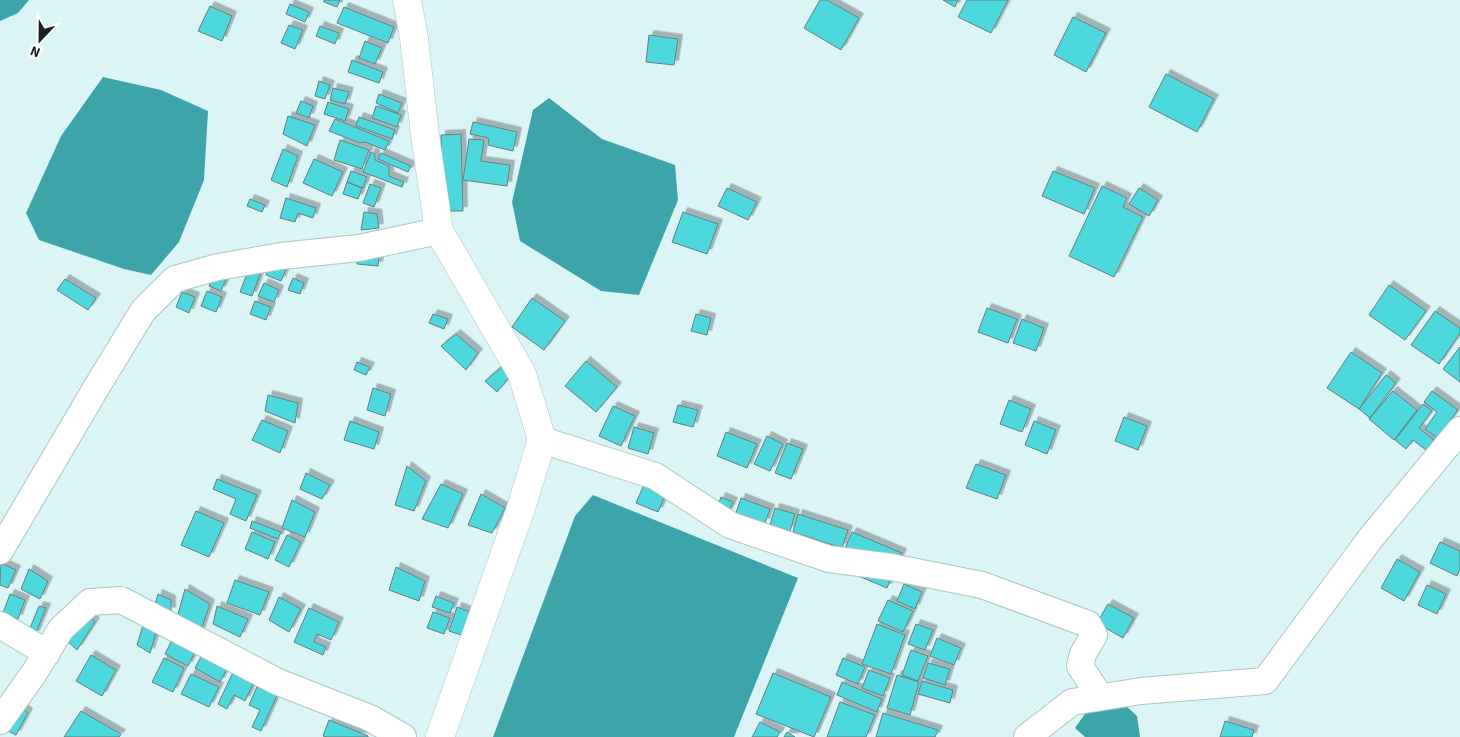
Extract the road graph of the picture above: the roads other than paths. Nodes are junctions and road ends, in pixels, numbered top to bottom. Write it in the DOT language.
graph roads {
  1 [pos="407,0"];
  2 [pos="439,230"];
  3 [pos="1460,430"];
  4 [pos="542,440"];
  5 [pos="0,551"];
  6 [pos="0,625"];
  7 [pos="47,653"];
  8 [pos="1100,697"];
  9 [pos="0,721"];
  10 [pos="403,737"];
  11 [pos="440,737"];
  12 [pos="1027,737"];
  1 -- 2 [label="street"];
  2 -- 4 [label="street"];
  2 -- 5 [label="street"];
  3 -- 8 [label="street"];
  4 -- 8 [label="street"];
  4 -- 11 [label="street"];
  6 -- 7 [label="street"];
  7 -- 9 [label="street"];
  7 -- 10 [label="street"];
  8 -- 12 [label="street"];
}
